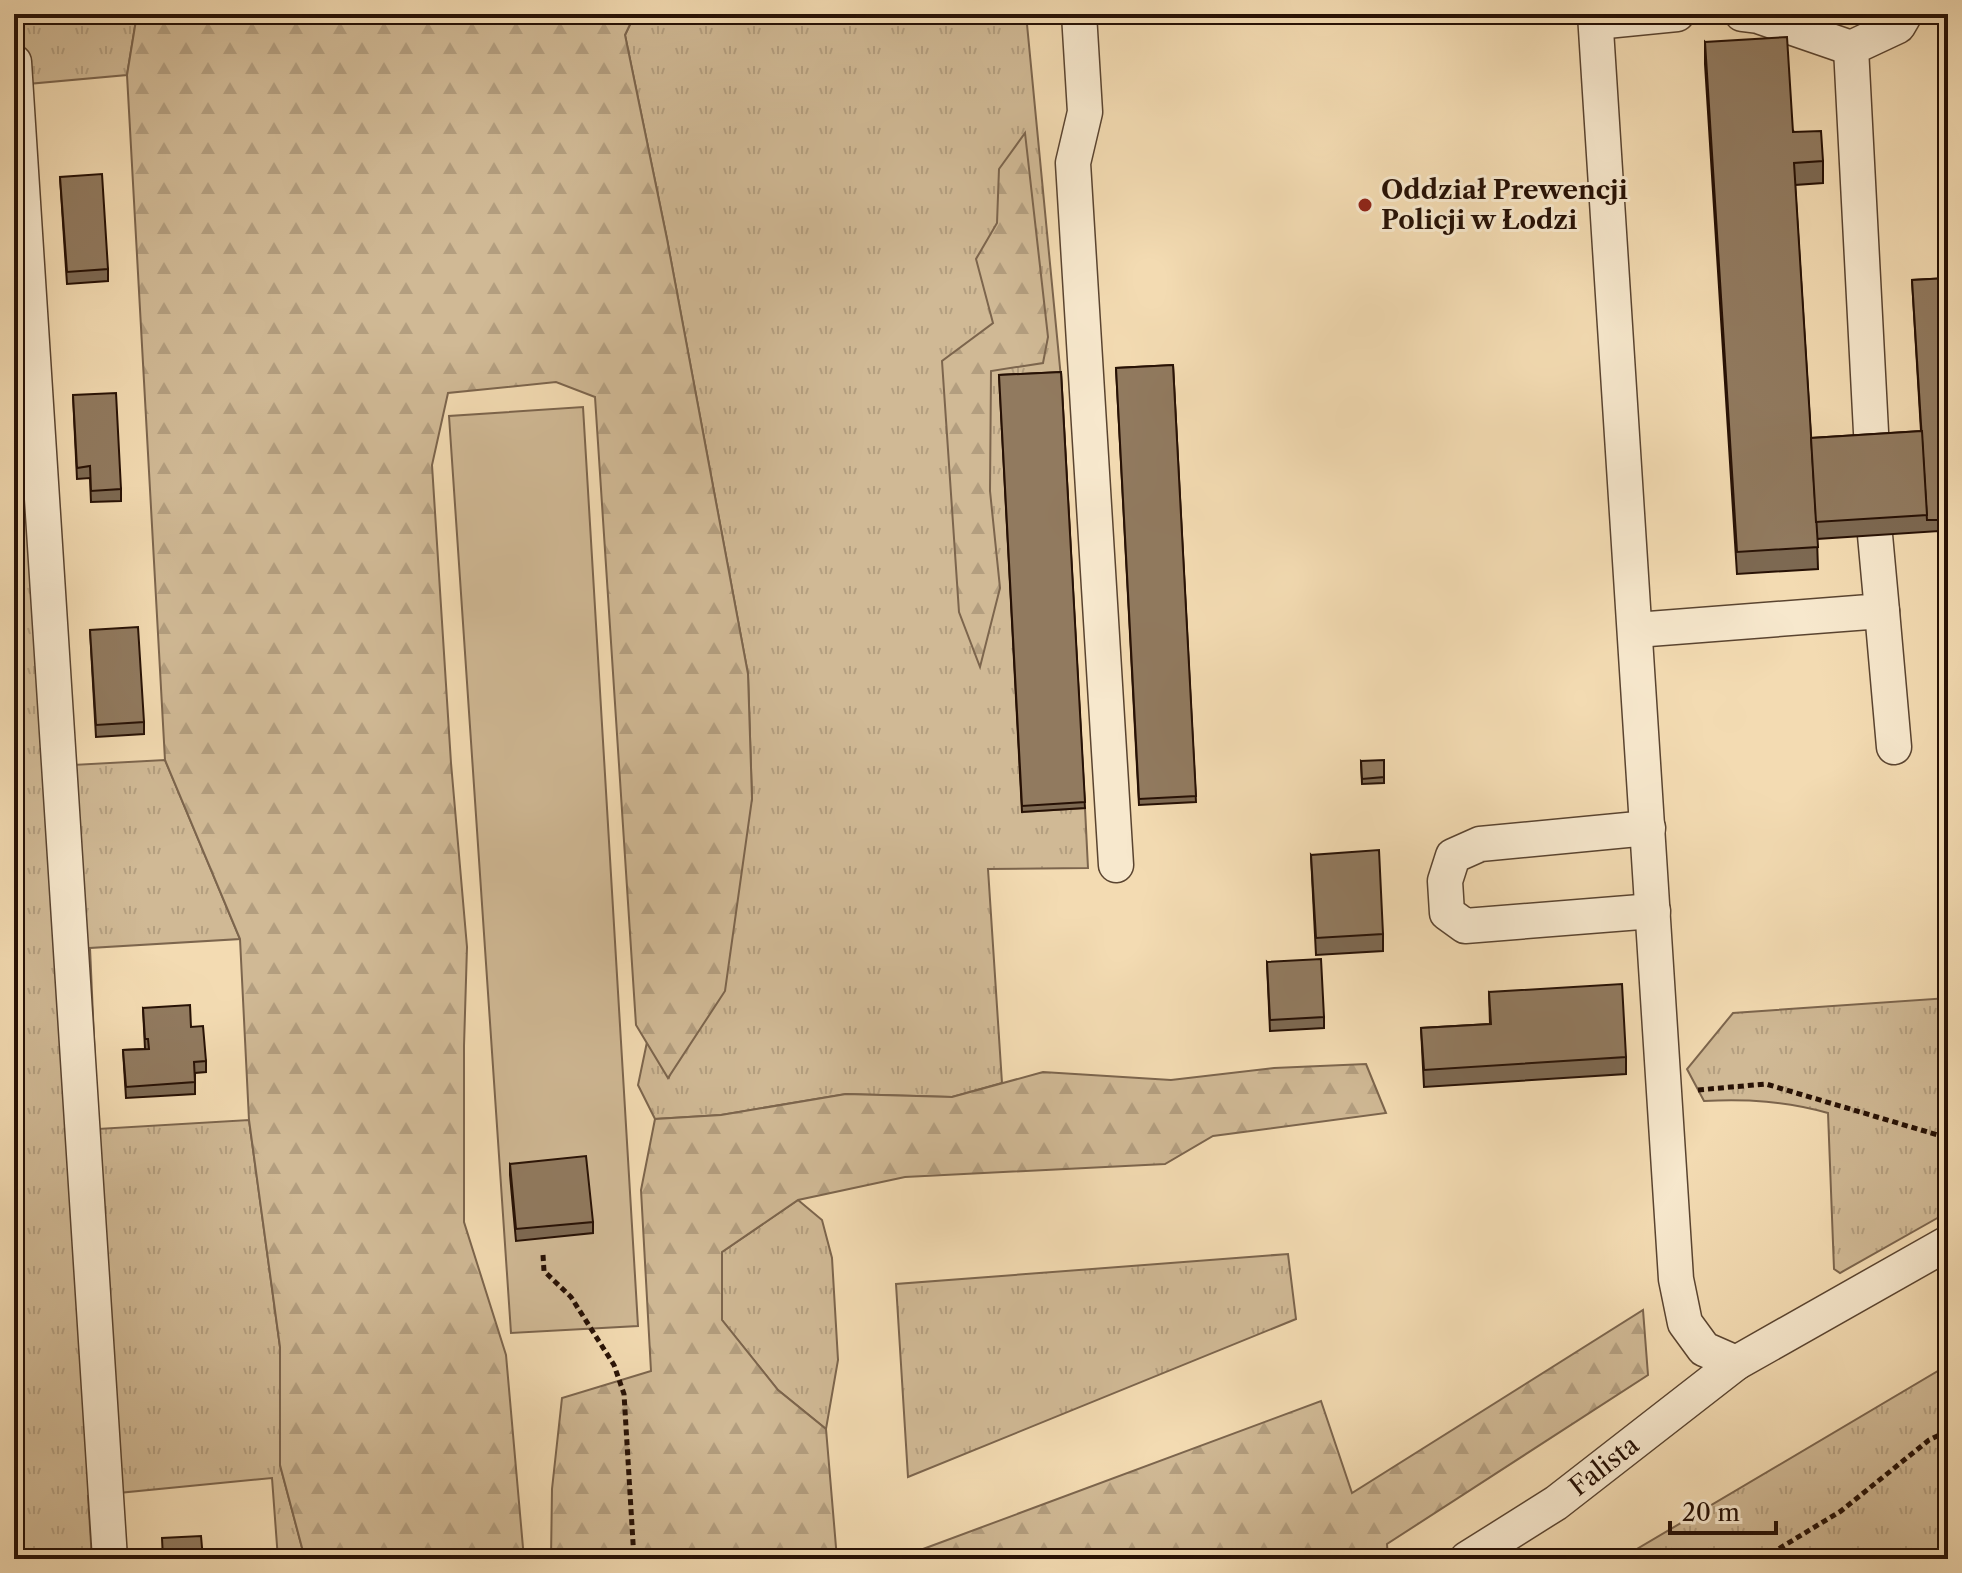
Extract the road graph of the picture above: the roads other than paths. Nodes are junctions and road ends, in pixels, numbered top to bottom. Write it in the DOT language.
graph roads {
  1 [pos="1079,14"];
  2 [pos="1677,14"];
  3 [pos="1742,14"];
  4 [pos="1905,14"];
  5 [pos="1596,18"];
  6 [pos="1851,48"];
  7 [pos="14,62"];
  8 [pos="1872,451"];
  9 [pos="1875,535"];
  10 [pos="1882,611"];
  11 [pos="1636,630"];
  12 [pos="1894,747"];
  13 [pos="1648,828"];
  14 [pos="1116,865"];
  15 [pos="1653,911"];
  16 [pos="1948,1243"];
  17 [pos="1736,1363"];
  18 [pos="110,1559"];
  19 [pos="1467,1559"];
  1 -- 14 [label="lane"];
  2 -- 5 [label="lane"];
  3 -- 6 [label="lane"];
  4 -- 6 [label="lane"];
  5 -- 11 [label="lane"];
  6 -- 8 [label="lane"];
  7 -- 18 [label="lane"];
  9 -- 10 [label="lane"];
  10 -- 11 [label="lane"];
  10 -- 12 [label="lane"];
  11 -- 13 [label="lane"];
  13 -- 15 [label="lane"];
  13 -- 15 [label="lane"];
  15 -- 17 [label="lane"];
  16 -- 17 [label="lane, Falista"];
  17 -- 19 [label="lane, Falista"];
}
